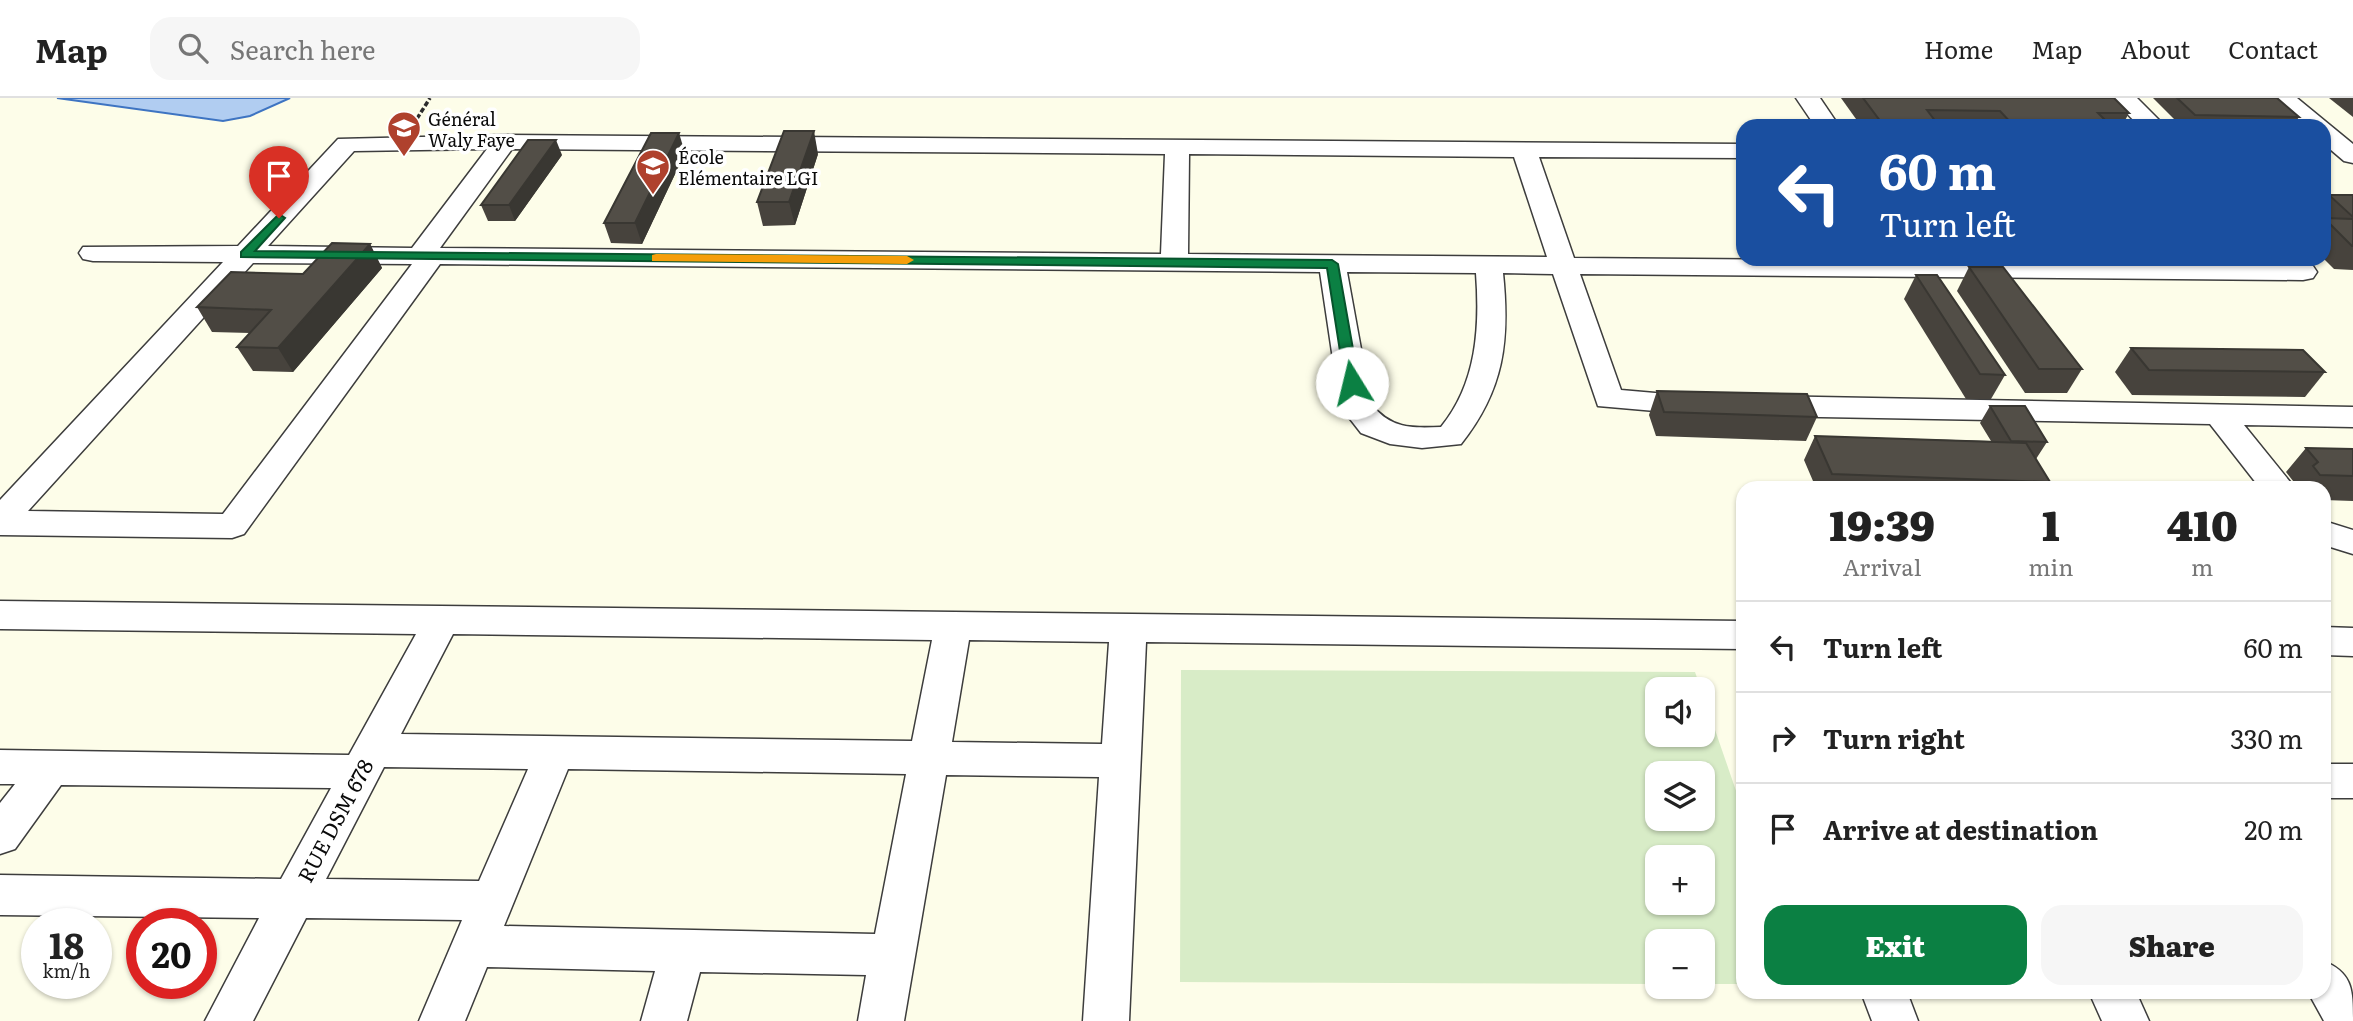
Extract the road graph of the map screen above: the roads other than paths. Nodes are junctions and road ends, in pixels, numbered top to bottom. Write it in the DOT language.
graph roads {
  1 [pos="1808,98"];
  2 [pos="2124,98"];
  3 [pos="2283,98"];
  4 [pos="1822,119"];
  5 [pos="2145,119"];
  6 [pos="2308,119"];
  7 [pos="2331,138"];
  8 [pos="505,142"];
  9 [pos="1177,147"];
  10 [pos="1524,149"];
  11 [pos="1736,151"];
  12 [pos="2353,156"];
  13 [pos="2331,157"];
  14 [pos="93,253"];
  15 [pos="245,254"];
  16 [pos="426,256"];
  17 [pos="1174,262"];
  18 [pos="1332,264"];
  19 [pos="1489,265"];
  20 [pos="1565,266"];
  21 [pos="2297,266"];
  22 [pos="1925,273"];
  23 [pos="1997,380"];
  24 [pos="2019,413"];
  25 [pos="2219,415"];
  26 [pos="2353,417"];
  27 [pos="2272,481"];
  28 [pos="0,522"];
  29 [pos="2331,535"];
  30 [pos="2353,542"];
  31 [pos="0,615"];
  32 [pos="442,620"];
  33 [pos="953,626"];
  34 [pos="1128,628"];
  35 [pos="1736,635"];
  36 [pos="555,753"];
  37 [pos="929,758"];
  38 [pos="366,761"];
  39 [pos="1119,761"];
  40 [pos="0,767"];
  41 [pos="50,768"];
  42 [pos="2331,781"];
  43 [pos="2353,781"];
  44 [pos="0,836"];
  45 [pos="0,895"];
  46 [pos="293,897"];
  47 [pos="492,901"];
  48 [pos="473,946"];
  49 [pos="683,951"];
  50 [pos="892,955"];
  51 [pos="1887,999"];
  52 [pos="2115,999"];
  53 [pos="228,1021"];
  54 [pos="442,1021"];
  55 [pos="664,1021"];
  56 [pos="881,1021"];
  57 [pos="1106,1021"];
  58 [pos="1895,1021"];
  59 [pos="2126,1021"];
  1 -- 4 [label="street"];
  2 -- 5 [label="street"];
  3 -- 6 [label="street"];
  7 -- 12 [label="street"];
  8 -- 9 [label="street"];
  8 -- 15 [label="street"];
  8 -- 16 [label="street"];
  9 -- 10 [label="street"];
  9 -- 17 [label="street"];
  10 -- 11 [label="street"];
  10 -- 20 [label="street"];
  12 -- 13 [label="street"];
  14 -- 15 [label="street"];
  15 -- 16 [label="street"];
  15 -- 28 [label="street"];
  16 -- 17 [label="street"];
  16 -- 28 [label="street"];
  17 -- 18 [label="street"];
  18 -- 19 [label="street"];
  18 -- 19 [label="street"];
  19 -- 20 [label="street"];
  20 -- 22 [label="street"];
  20 -- 24 [label="street"];
  21 -- 22 [label="street"];
  23 -- 24 [label="street"];
  24 -- 25 [label="street"];
  25 -- 26 [label="street"];
  25 -- 27 [label="street"];
  29 -- 30 [label="street"];
  31 -- 32 [label="street"];
  32 -- 33 [label="street"];
  32 -- 38 [label="street, RUE DSM 678"];
  33 -- 34 [label="street"];
  33 -- 37 [label="street"];
  34 -- 35 [label="street"];
  34 -- 39 [label="street"];
  36 -- 37 [label="street"];
  36 -- 38 [label="street"];
  36 -- 47 [label="street"];
  37 -- 39 [label="street"];
  37 -- 50 [label="street"];
  38 -- 41 [label="street"];
  38 -- 46 [label="street, RUE DSM 678"];
  39 -- 57 [label="street"];
  40 -- 41 [label="street"];
  41 -- 44 [label="street"];
  42 -- 43 [label="street"];
  45 -- 46 [label="street"];
  46 -- 47 [label="street"];
  46 -- 53 [label="street, RUE DSM 678"];
  47 -- 48 [label="street"];
  48 -- 49 [label="street"];
  48 -- 54 [label="street"];
  49 -- 50 [label="street"];
  49 -- 55 [label="street"];
  50 -- 56 [label="street"];
  51 -- 58 [label="street"];
  52 -- 59 [label="street"];
}
